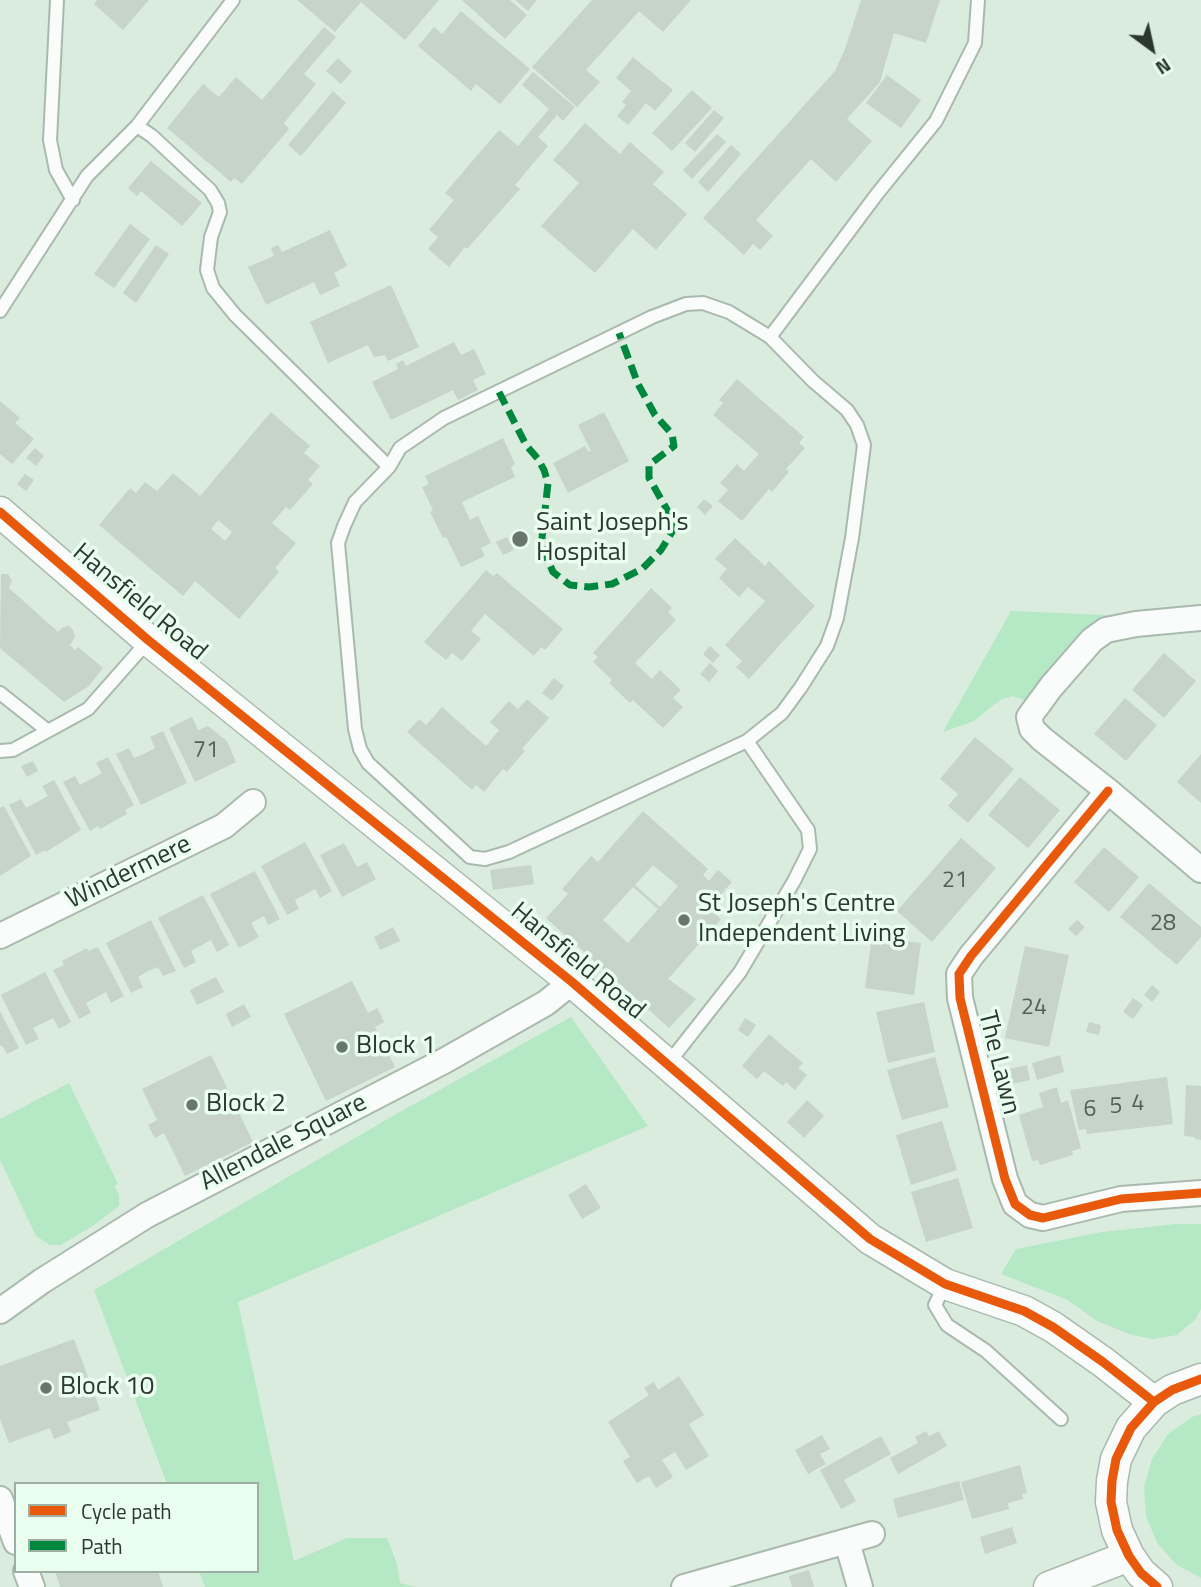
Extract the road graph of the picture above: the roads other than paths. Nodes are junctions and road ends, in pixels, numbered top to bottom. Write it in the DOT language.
graph roads {
  1 [pos="57,0"];
  2 [pos="233,0"];
  3 [pos="978,0"];
  4 [pos="136,126"];
  5 [pos="73,200"];
  6 [pos="0,311"];
  7 [pos="770,337"];
  8 [pos="389,467"];
  9 [pos="0,512"];
  10 [pos="1201,618"];
  11 [pos="148,640"];
  12 [pos="0,693"];
  13 [pos="48,731"];
  14 [pos="747,741"];
  15 [pos="0,751"];
  16 [pos="1108,791"];
  17 [pos="253,802"];
  18 [pos="1201,870"];
  19 [pos="0,936"];
  20 [pos="572,982"];
  21 [pos="667,1065"];
  22 [pos="1201,1193"];
  23 [pos="946,1283"];
  24 [pos="0,1311"];
  25 [pos="1201,1379"];
  26 [pos="1154,1402"];
  27 [pos="1061,1419"];
  28 [pos="0,1499"];
  29 [pos="872,1534"];
  30 [pos="14,1537"];
  31 [pos="847,1542"];
  32 [pos="1129,1556"];
  33 [pos="684,1587"];
  34 [pos="860,1587"];
  35 [pos="1049,1587"];
  36 [pos="1157,1587"];
  1 -- 5 [label="lane"];
  2 -- 4 [label="lane"];
  3 -- 7 [label="lane"];
  4 -- 5 [label="lane"];
  4 -- 8 [label="lane"];
  5 -- 6 [label="lane"];
  7 -- 8 [label="lane"];
  7 -- 14 [label="lane"];
  8 -- 14 [label="lane"];
  9 -- 11 [label="street, Hansfield Road"];
  10 -- 16 [label="street"];
  11 -- 13 [label="lane"];
  11 -- 20 [label="street, Hansfield Road"];
  12 -- 13 [label="lane"];
  13 -- 15 [label="lane"];
  14 -- 21 [label="lane"];
  16 -- 18 [label="street"];
  16 -- 22 [label="street, The Lawn"];
  17 -- 19 [label="street, Windermere"];
  20 -- 21 [label="street, Hansfield Road"];
  20 -- 24 [label="street, Allendale Square"];
  21 -- 23 [label="street, Hansfield Road"];
  23 -- 26 [label="street, Hansfield Road"];
  23 -- 27 [label="lane"];
  25 -- 26 [label="street"];
  26 -- 32 [label="street"];
  28 -- 30 [label="street"];
  29 -- 31 [label="street"];
  31 -- 33 [label="street"];
  31 -- 34 [label="street"];
  32 -- 35 [label="street"];
  32 -- 36 [label="street"];
}
